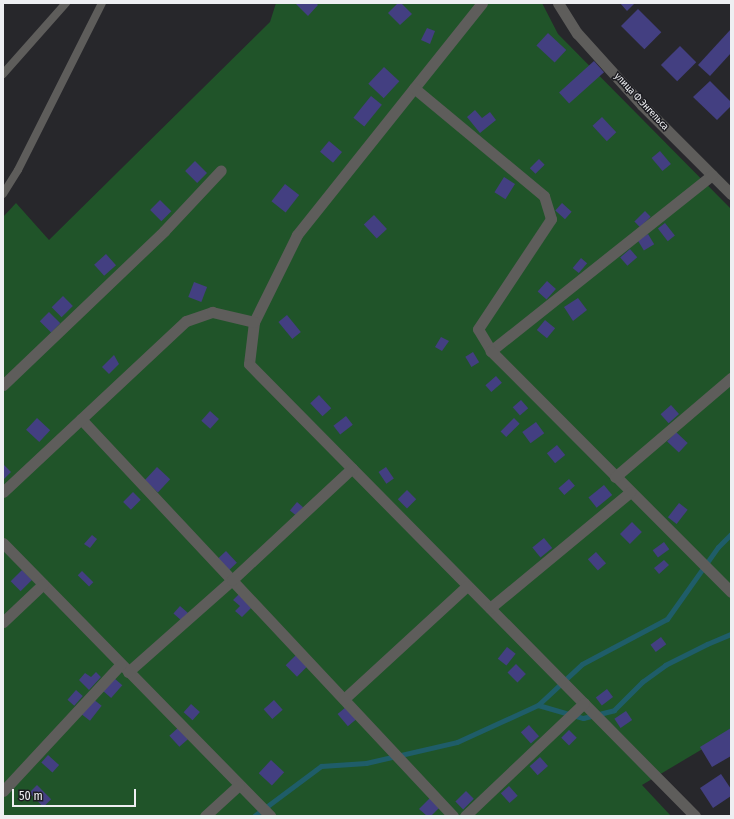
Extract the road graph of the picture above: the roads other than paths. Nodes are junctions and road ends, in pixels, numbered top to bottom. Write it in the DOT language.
graph roads {
  1 [pos="66,3"];
  2 [pos="102,3"];
  3 [pos="482,3"];
  4 [pos="558,3"];
  5 [pos="3,74"];
  6 [pos="414,88"];
  7 [pos="221,170"];
  8 [pos="712,175"];
  9 [pos="3,194"];
  10 [pos="731,194"];
  11 [pos="254,322"];
  12 [pos="491,351"];
  13 [pos="731,378"];
  14 [pos="3,385"];
  15 [pos="81,419"];
  16 [pos="352,468"];
  17 [pos="615,477"];
  18 [pos="3,492"];
  19 [pos="630,492"];
  20 [pos="3,543"];
  21 [pos="232,580"];
  22 [pos="43,584"];
  23 [pos="467,586"];
  24 [pos="731,592"];
  25 [pos="490,608"];
  26 [pos="3,622"];
  27 [pos="124,668"];
  28 [pos="344,699"];
  29 [pos="584,703"];
  30 [pos="239,785"];
  31 [pos="3,791"];
  32 [pos="205,816"];
  33 [pos="270,816"];
  34 [pos="453,816"];
  35 [pos="465,816"];
  36 [pos="695,816"];
  1 -- 5 [label="lane"];
  2 -- 9 [label="lane"];
  3 -- 6 [label="street"];
  4 -- 8 [label="street, улица Ф.Энгельса"];
  6 -- 11 [label="street"];
  6 -- 12 [label="street"];
  7 -- 14 [label="street"];
  8 -- 10 [label="street, улица Ф.Энгельса"];
  8 -- 12 [label="street"];
  11 -- 15 [label="street"];
  11 -- 16 [label="street"];
  12 -- 17 [label="street"];
  13 -- 17 [label="street"];
  15 -- 18 [label="street"];
  15 -- 21 [label="street"];
  16 -- 21 [label="street"];
  16 -- 23 [label="street"];
  17 -- 19 [label="street"];
  19 -- 24 [label="street"];
  19 -- 25 [label="street"];
  20 -- 22 [label="street"];
  21 -- 27 [label="street"];
  21 -- 28 [label="street"];
  22 -- 26 [label="street"];
  22 -- 27 [label="street"];
  23 -- 25 [label="street"];
  23 -- 28 [label="street"];
  25 -- 29 [label="street"];
  27 -- 30 [label="street"];
  27 -- 31 [label="street"];
  28 -- 34 [label="street"];
  29 -- 35 [label="street"];
  29 -- 36 [label="street"];
  30 -- 32 [label="street"];
  30 -- 33 [label="street"];
}
